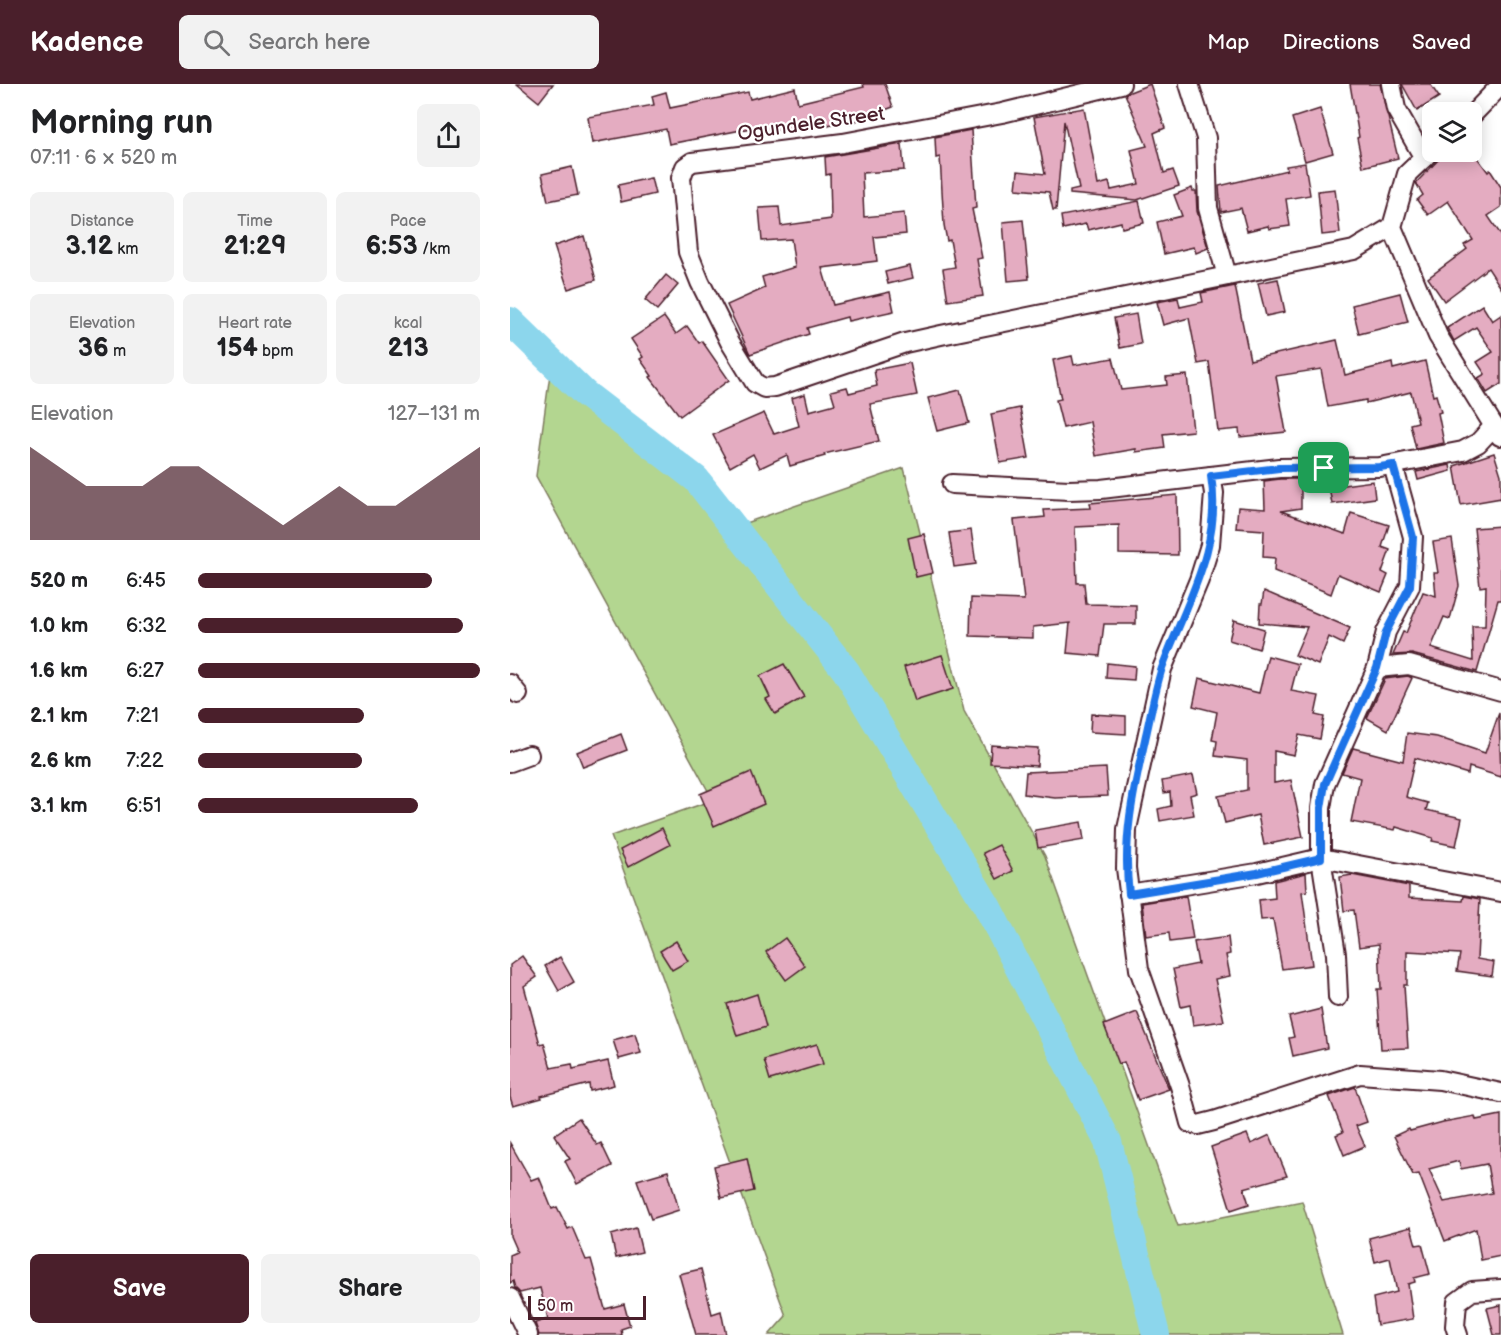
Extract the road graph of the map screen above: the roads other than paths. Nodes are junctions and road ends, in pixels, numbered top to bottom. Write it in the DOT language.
graph roads {
  1 [pos="1121,84"];
  2 [pos="1190,84"];
  3 [pos="1391,84"];
  4 [pos="1498,95"];
  5 [pos="1482,108"];
  6 [pos="1422,146"];
  7 [pos="1422,160"];
  8 [pos="1392,227"];
  9 [pos="1227,276"];
  10 [pos="1498,432"];
  11 [pos="1393,465"];
  12 [pos="1211,476"];
  13 [pos="952,484"];
  14 [pos="1377,668"];
  15 [pos="1501,691"];
  16 [pos="529,755"];
  17 [pos="510,762"];
  18 [pos="1321,858"];
  19 [pos="1501,892"];
  20 [pos="1129,894"];
  21 [pos="1338,996"];
  22 [pos="1501,1093"];
  23 [pos="1501,1289"];
  24 [pos="510,1298"];
  25 [pos="528,1335"];
  26 [pos="1458,1335"];
  1 -- 9 [label="street, Ogundele Street"];
  2 -- 9 [label="street"];
  3 -- 6 [label="street"];
  4 -- 5 [label="street"];
  7 -- 8 [label="street"];
  8 -- 9 [label="street"];
  8 -- 10 [label="street"];
  10 -- 11 [label="street"];
  11 -- 12 [label="street"];
  11 -- 14 [label="street"];
  12 -- 13 [label="street"];
  12 -- 20 [label="street"];
  14 -- 15 [label="street"];
  14 -- 18 [label="street"];
  16 -- 17 [label="street"];
  18 -- 19 [label="street"];
  18 -- 20 [label="street"];
  18 -- 21 [label="street"];
  20 -- 22 [label="street"];
  23 -- 26 [label="street"];
  24 -- 25 [label="street"];
}
